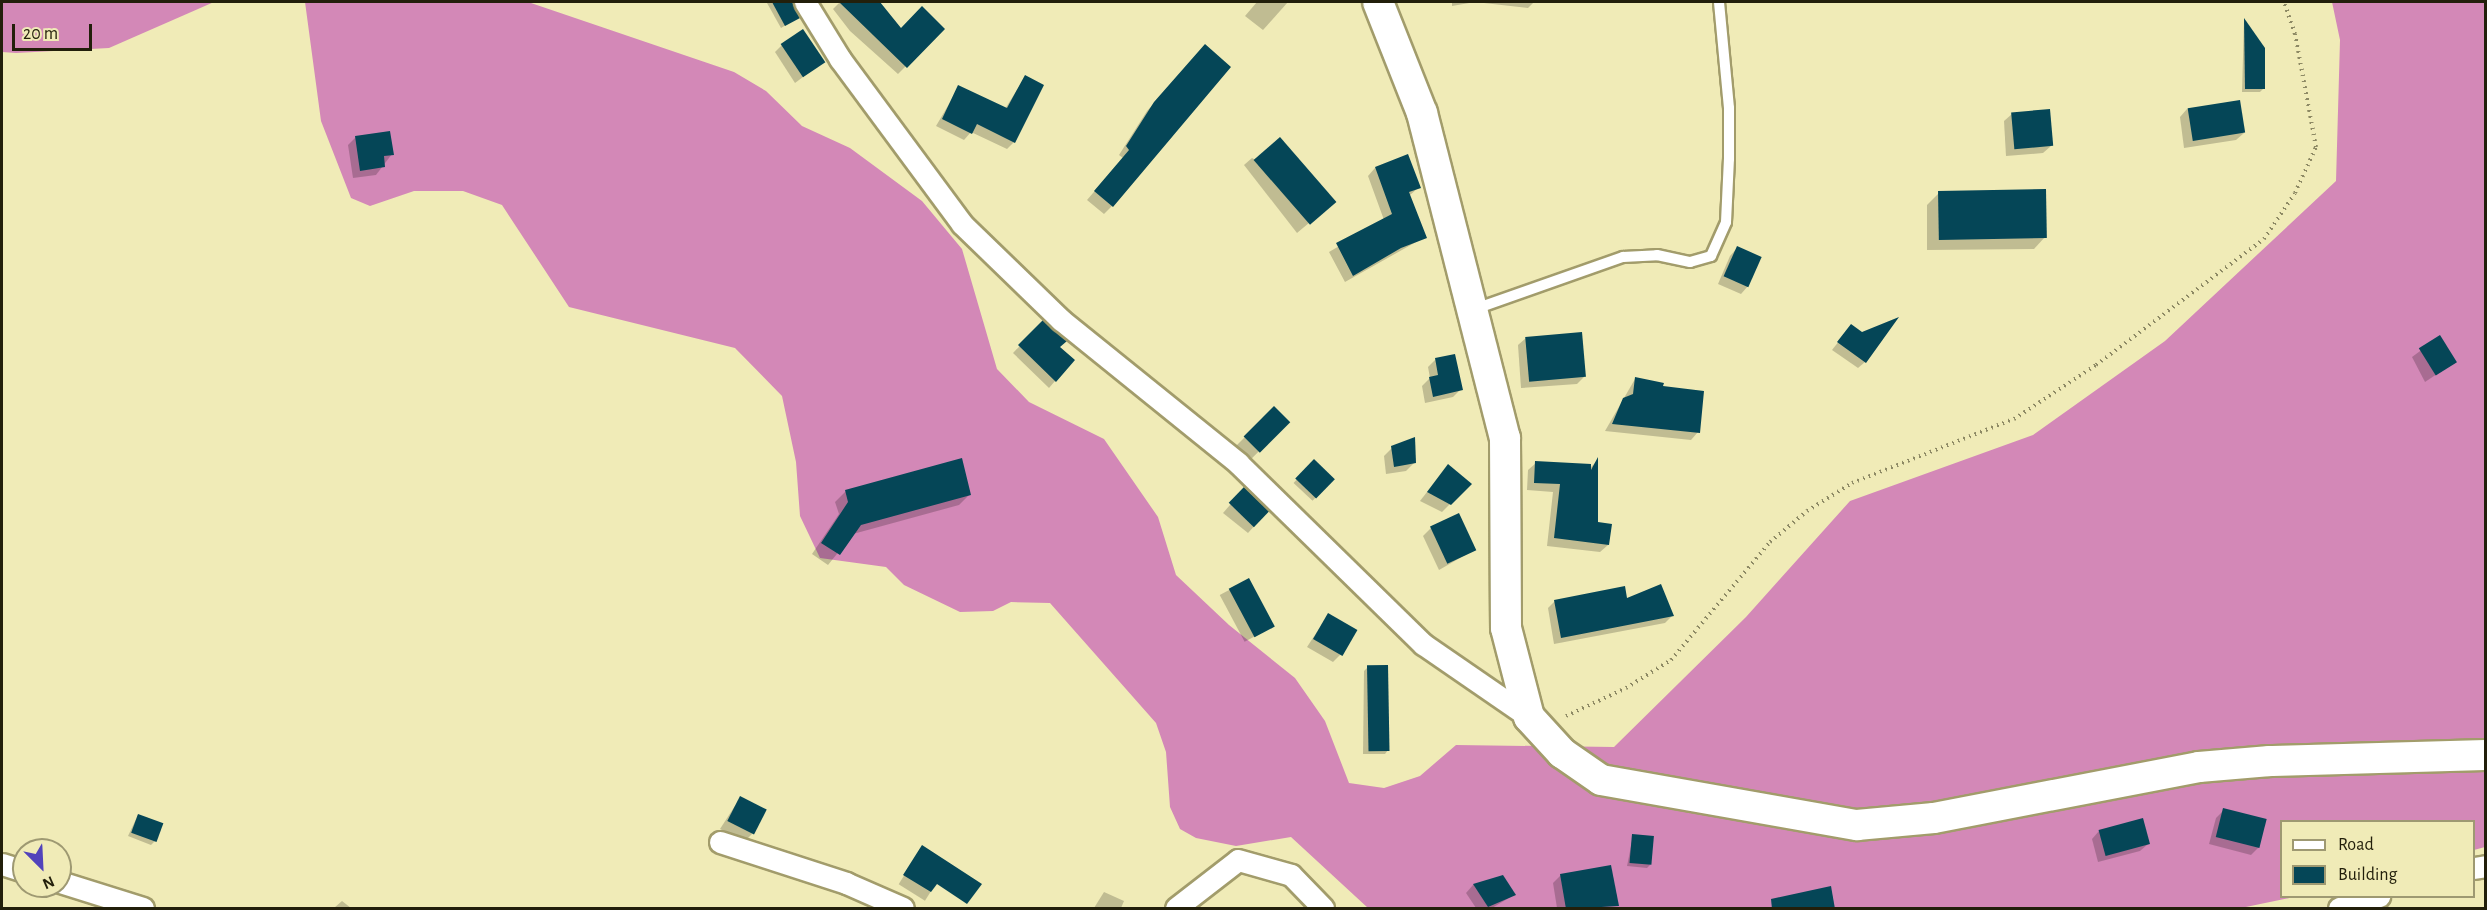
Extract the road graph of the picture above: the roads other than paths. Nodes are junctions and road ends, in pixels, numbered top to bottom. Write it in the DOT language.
graph roads {
  1 [pos="805,2"];
  2 [pos="1378,2"];
  3 [pos="1719,2"];
  4 [pos="1475,309"];
  5 [pos="1533,723"];
  6 [pos="2486,755"];
  7 [pos="720,842"];
  8 [pos="72,886"];
  9 [pos="2376,898"];
  10 [pos="143,909"];
  11 [pos="903,909"];
  12 [pos="1176,909"];
  13 [pos="1323,909"];
  14 [pos="2339,909"];
  1 -- 5 [label="street"];
  2 -- 4 [label="main road"];
  3 -- 4 [label="lane"];
  4 -- 5 [label="main road"];
  5 -- 6 [label="main road"];
  7 -- 11 [label="street"];
  8 -- 10 [label="street"];
  9 -- 14 [label="street"];
  12 -- 13 [label="street"];
}
